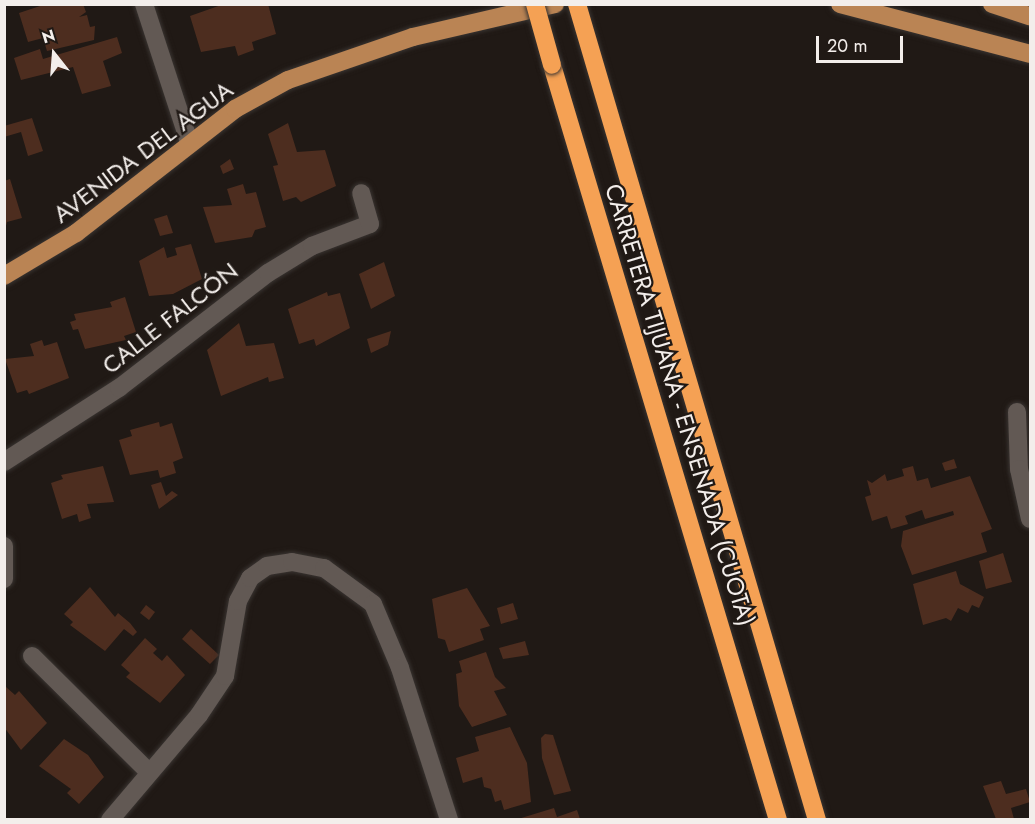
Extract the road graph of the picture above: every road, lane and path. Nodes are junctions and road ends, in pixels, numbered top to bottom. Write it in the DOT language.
graph roads {
  1 [pos="144,4"];
  2 [pos="535,4"];
  3 [pos="555,4"];
  4 [pos="578,4"];
  5 [pos="840,4"];
  6 [pos="992,4"];
  7 [pos="1030,16"];
  8 [pos="1030,54"];
  9 [pos="189,142"];
  10 [pos="361,193"];
  11 [pos="4,276"];
  12 [pos="1017,412"];
  13 [pos="4,462"];
  14 [pos="1030,519"];
  15 [pos="4,546"];
  16 [pos="4,579"];
  17 [pos="32,656"];
  18 [pos="148,771"];
  19 [pos="110,819"];
  20 [pos="449,819"];
  21 [pos="778,819"];
  22 [pos="817,819"];
  1 -- 9 [label="street"];
  2 -- 21 [label="highway, CARRETERA TIJUANA - ENSENADA (CUOTA), bridge"];
  3 -- 9 [label="main road, AVENIDA DEL AGUA"];
  4 -- 22 [label="highway, CARRETERA TIJUANA - ENSENADA (CUOTA)"];
  5 -- 8 [label="main road"];
  6 -- 7 [label="main road"];
  9 -- 11 [label="main road, AVENIDA DEL AGUA"];
  10 -- 13 [label="street, CALLE FALCÓN"];
  12 -- 14 [label="street"];
  15 -- 16 [label="street"];
  17 -- 18 [label="street"];
  18 -- 19 [label="street"];
  18 -- 20 [label="street"];
}
